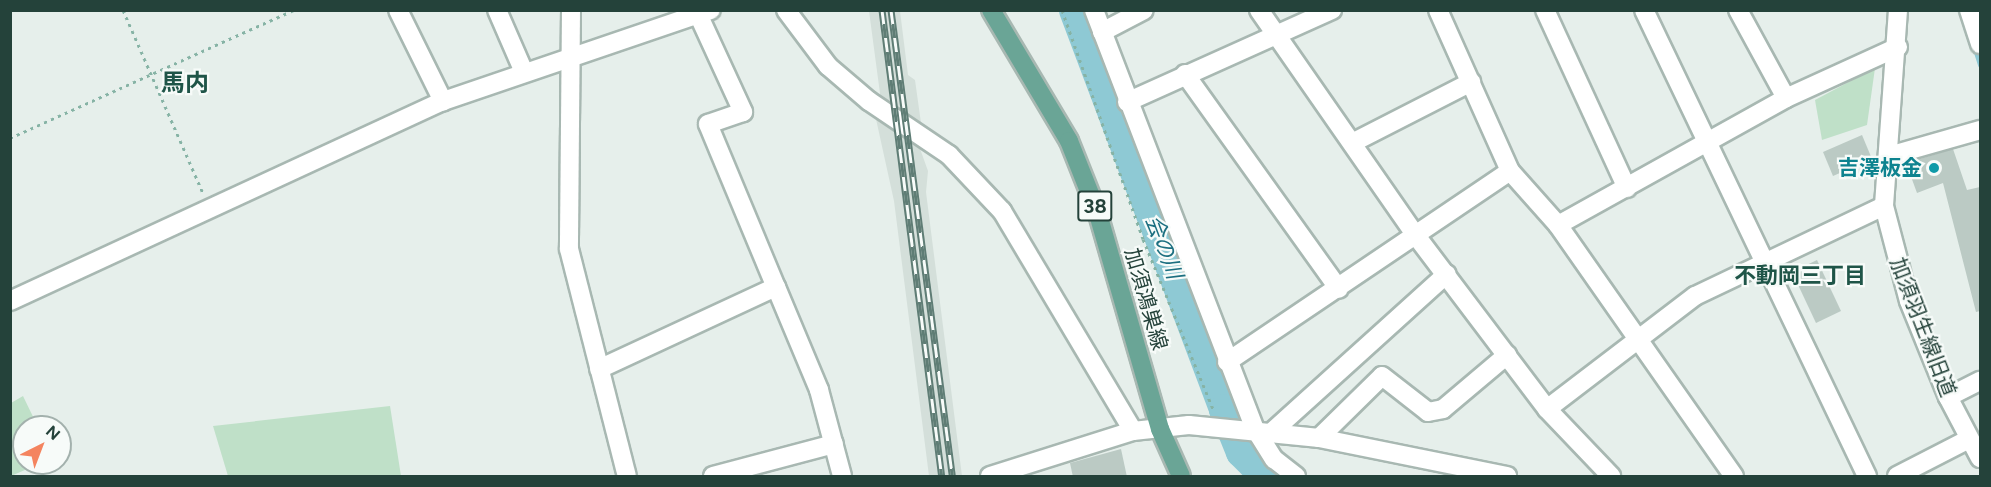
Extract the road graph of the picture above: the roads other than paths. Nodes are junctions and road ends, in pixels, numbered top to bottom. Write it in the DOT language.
graph roads {
  1 [pos="398,10"];
  2 [pos="497,10"];
  3 [pos="571,10"];
  4 [pos="786,10"];
  5 [pos="991,10"];
  6 [pos="1094,10"];
  7 [pos="1144,10"];
  8 [pos="1259,10"];
  9 [pos="1332,10"];
  10 [pos="1438,10"];
  11 [pos="1644,10"];
  12 [pos="1738,10"];
  13 [pos="1898,10"];
  14 [pos="1969,10"];
  15 [pos="1545,11"];
  16 [pos="704,12"];
  17 [pos="1102,32"];
  18 [pos="1272,34"];
  19 [pos="1980,44"];
  20 [pos="1898,46"];
  21 [pos="570,58"];
  22 [pos="524,72"];
  23 [pos="1185,74"];
  24 [pos="1471,82"];
  25 [pos="1786,98"];
  26 [pos="443,101"];
  27 [pos="1127,102"];
  28 [pos="1980,130"];
  29 [pos="1704,142"];
  30 [pos="1352,143"];
  31 [pos="1889,156"];
  32 [pos="1510,171"];
  33 [pos="1627,188"];
  34 [pos="1884,206"];
  35 [pos="1558,225"];
  36 [pos="1417,237"];
  37 [pos="1764,260"];
  38 [pos="1447,274"];
  39 [pos="776,286"];
  40 [pos="1338,290"];
  41 [pos="10,301"];
  42 [pos="1639,334"];
  43 [pos="1507,355"];
  44 [pos="1227,362"];
  45 [pos="599,369"];
  46 [pos="1980,381"];
  47 [pos="1948,397"];
  48 [pos="1547,408"];
  49 [pos="1251,428"];
  50 [pos="1160,429"];
  51 [pos="1134,431"];
  52 [pos="1273,431"];
  53 [pos="1319,438"];
  54 [pos="1969,439"];
  55 [pos="834,444"];
  56 [pos="1980,458"];
  57 [pos="1018,473"];
  58 [pos="627,477"];
  59 [pos="713,477"];
  60 [pos="843,477"];
  61 [pos="990,477"];
  62 [pos="1181,477"];
  63 [pos="1296,477"];
  64 [pos="1507,477"];
  65 [pos="1611,477"];
  66 [pos="1734,477"];
  67 [pos="1868,477"];
  68 [pos="1897,477"];
  1 -- 26 [label="street"];
  2 -- 22 [label="street"];
  3 -- 21 [label="street"];
  4 -- 51 [label="street"];
  5 -- 50 [label="main road, 加須鴻巣線 / 38"];
  6 -- 17 [label="street"];
  7 -- 17 [label="street"];
  8 -- 18 [label="street"];
  9 -- 18 [label="street"];
  10 -- 24 [label="street"];
  11 -- 29 [label="street"];
  12 -- 25 [label="street"];
  13 -- 20 [label="street, 加須羽生線旧道"];
  14 -- 19 [label="street"];
  15 -- 33 [label="street"];
  16 -- 21 [label="street"];
  16 -- 39 [label="street"];
  17 -- 27 [label="street"];
  18 -- 23 [label="street"];
  18 -- 30 [label="street"];
  20 -- 25 [label="street"];
  20 -- 31 [label="street, 加須羽生線旧道"];
  21 -- 22 [label="street"];
  21 -- 45 [label="street"];
  22 -- 26 [label="street"];
  23 -- 27 [label="street"];
  23 -- 40 [label="street"];
  24 -- 30 [label="street"];
  24 -- 32 [label="street"];
  25 -- 29 [label="street"];
  26 -- 41 [label="street"];
  27 -- 44 [label="street"];
  28 -- 31 [label="street"];
  29 -- 33 [label="street"];
  29 -- 37 [label="street"];
  30 -- 36 [label="street"];
  31 -- 34 [label="street, 加須羽生線旧道"];
  32 -- 35 [label="street"];
  32 -- 36 [label="street"];
  33 -- 35 [label="street"];
  34 -- 37 [label="street"];
  34 -- 47 [label="street, 加須羽生線旧道"];
  35 -- 42 [label="street"];
  36 -- 38 [label="street"];
  36 -- 40 [label="street"];
  37 -- 42 [label="street"];
  37 -- 67 [label="street"];
  38 -- 43 [label="street"];
  38 -- 52 [label="street"];
  39 -- 45 [label="street"];
  39 -- 55 [label="street"];
  40 -- 44 [label="street"];
  42 -- 48 [label="street"];
  42 -- 66 [label="street"];
  43 -- 48 [label="street"];
  43 -- 53 [label="street"];
  44 -- 49 [label="street"];
  45 -- 58 [label="street"];
  46 -- 47 [label="street"];
  47 -- 54 [label="street, 加須羽生線旧道"];
  48 -- 65 [label="street"];
  49 -- 50 [label="street"];
  49 -- 52 [label="street"];
  49 -- 63 [label="street"];
  50 -- 51 [label="street"];
  50 -- 62 [label="main road, 加須鴻巣線 / 38"];
  51 -- 57 [label="street"];
  52 -- 53 [label="street"];
  53 -- 64 [label="street"];
  54 -- 56 [label="street, 加須羽生線旧道"];
  54 -- 68 [label="street"];
  55 -- 59 [label="street"];
  55 -- 60 [label="street"];
  57 -- 61 [label="street"];
}
